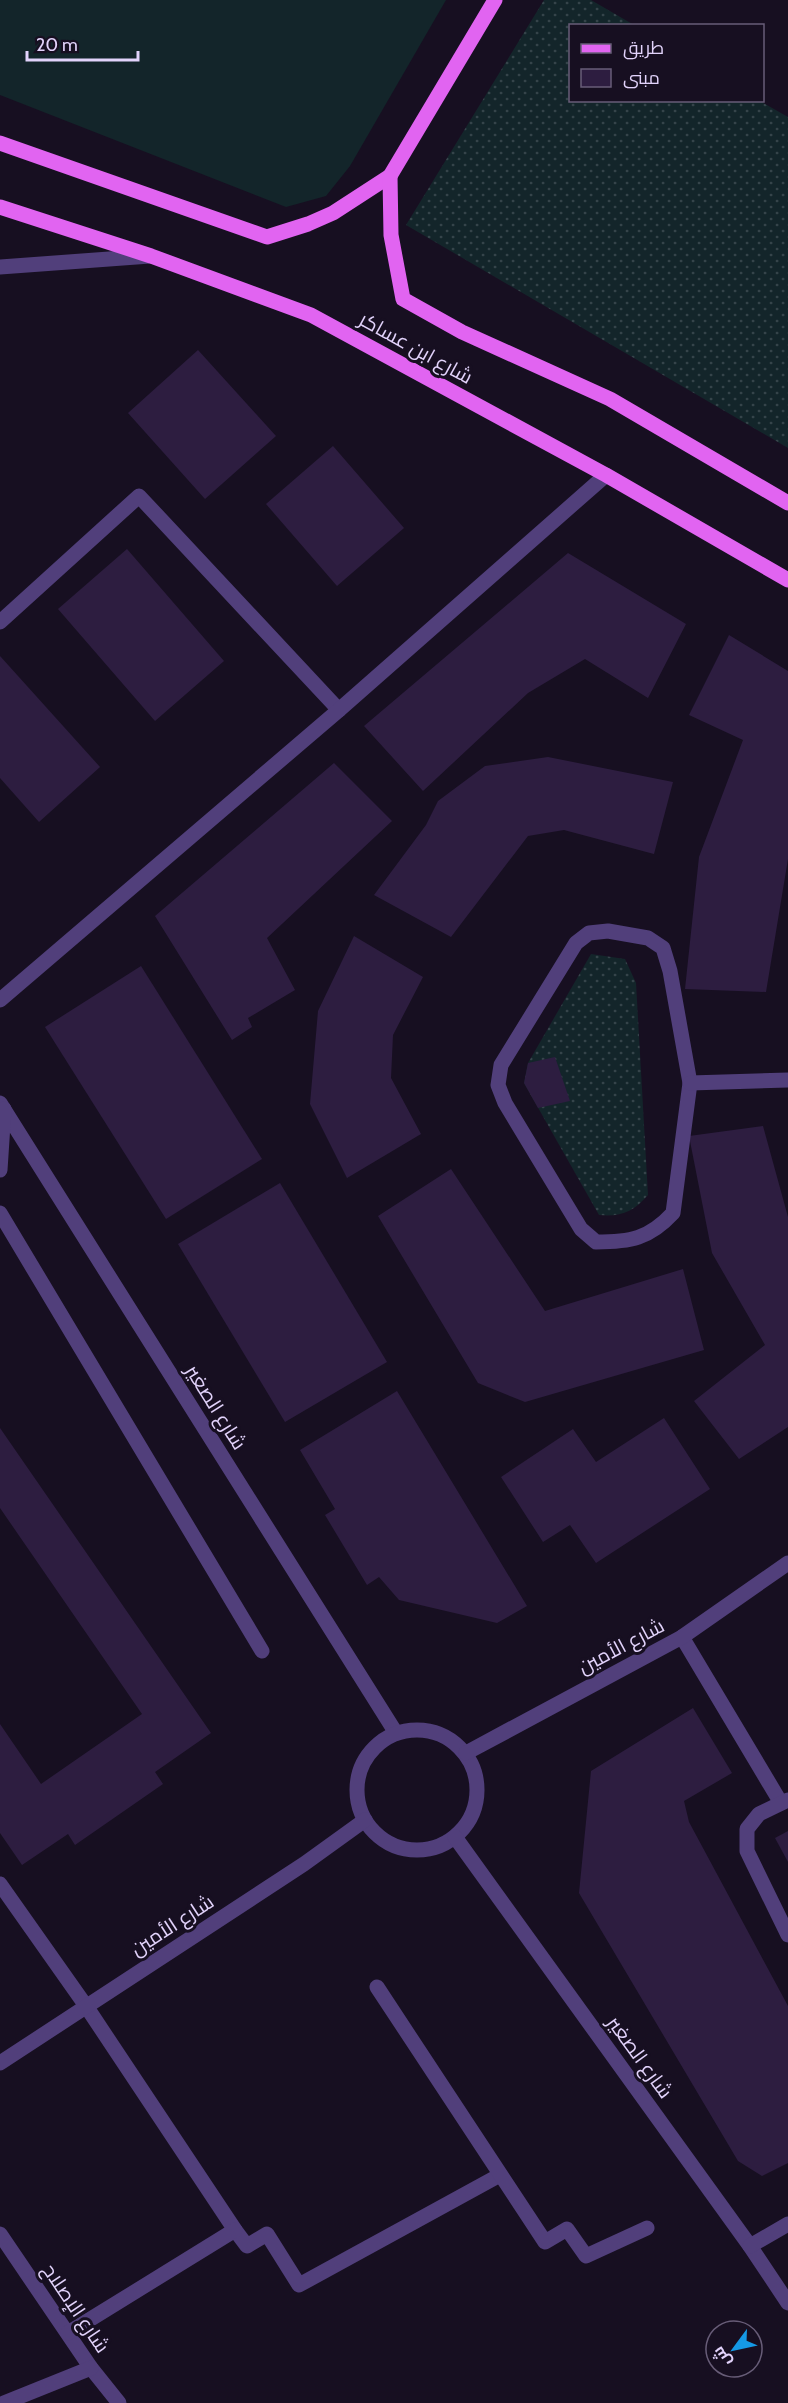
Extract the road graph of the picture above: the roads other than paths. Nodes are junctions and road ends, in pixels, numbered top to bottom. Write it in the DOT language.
graph roads {
  1 [pos="495,0"];
  2 [pos="0,143"];
  3 [pos="390,176"];
  4 [pos="0,207"];
  5 [pos="152,255"];
  6 [pos="0,267"];
  7 [pos="606,475"];
  8 [pos="788,503"];
  9 [pos="788,580"];
  10 [pos="0,622"];
  11 [pos="339,710"];
  12 [pos="0,1000"];
  13 [pos="788,1080"];
  14 [pos="690,1083"];
  15 [pos="2,1106"];
  16 [pos="0,1170"];
  17 [pos="0,1214"];
  18 [pos="788,1563"];
  19 [pos="682,1637"];
  20 [pos="262,1651"];
  21 [pos="396,1733"];
  22 [pos="466,1753"];
  23 [pos="785,1801"];
  24 [pos="365,1820"];
  25 [pos="455,1837"];
  26 [pos="0,1884"];
  27 [pos="788,1935"];
  28 [pos="377,1987"];
  29 [pos="86,2006"];
  30 [pos="0,2063"];
  31 [pos="500,2175"];
  32 [pos="788,2224"];
  33 [pos="647,2228"];
  34 [pos="235,2230"];
  35 [pos="0,2234"];
  36 [pos="750,2246"];
  37 [pos="788,2304"];
  38 [pos="68,2333"];
  39 [pos="91,2368"];
  40 [pos="4,2403"];
  41 [pos="119,2403"];
  1 -- 3 [label="main road"];
  2 -- 3 [label="main road"];
  3 -- 8 [label="main road, شارع ابن عساكر"];
  4 -- 5 [label="main road, شارع ابن عساكر"];
  5 -- 6 [label="street"];
  5 -- 7 [label="main road, شارع ابن عساكر"];
  7 -- 9 [label="main road, شارع ابن عساكر"];
  7 -- 11 [label="street"];
  10 -- 11 [label="street"];
  11 -- 12 [label="street"];
  13 -- 14 [label="street"];
  14 -- 14 [label="street"];
  15 -- 16 [label="street"];
  15 -- 21 [label="street, شارع الصغير"];
  17 -- 20 [label="street"];
  18 -- 19 [label="street, شارع الأمين"];
  19 -- 22 [label="street, شارع الأمين"];
  19 -- 23 [label="street"];
  21 -- 22 [label="street"];
  21 -- 24 [label="street"];
  22 -- 25 [label="street"];
  23 -- 27 [label="street"];
  24 -- 25 [label="street"];
  24 -- 29 [label="street, شارع الأمين"];
  25 -- 36 [label="street, شارع الصغير"];
  26 -- 29 [label="street"];
  28 -- 31 [label="street"];
  29 -- 30 [label="street, شارع الأمين"];
  29 -- 34 [label="street"];
  31 -- 33 [label="street"];
  31 -- 34 [label="street"];
  32 -- 36 [label="street"];
  34 -- 38 [label="street"];
  35 -- 38 [label="street, شارع الإصلاح"];
  36 -- 37 [label="street, شارع الصغير"];
  38 -- 39 [label="street, شارع الإصلاح"];
  39 -- 40 [label="street"];
  39 -- 41 [label="street, شارع الإصلاح"];
}
